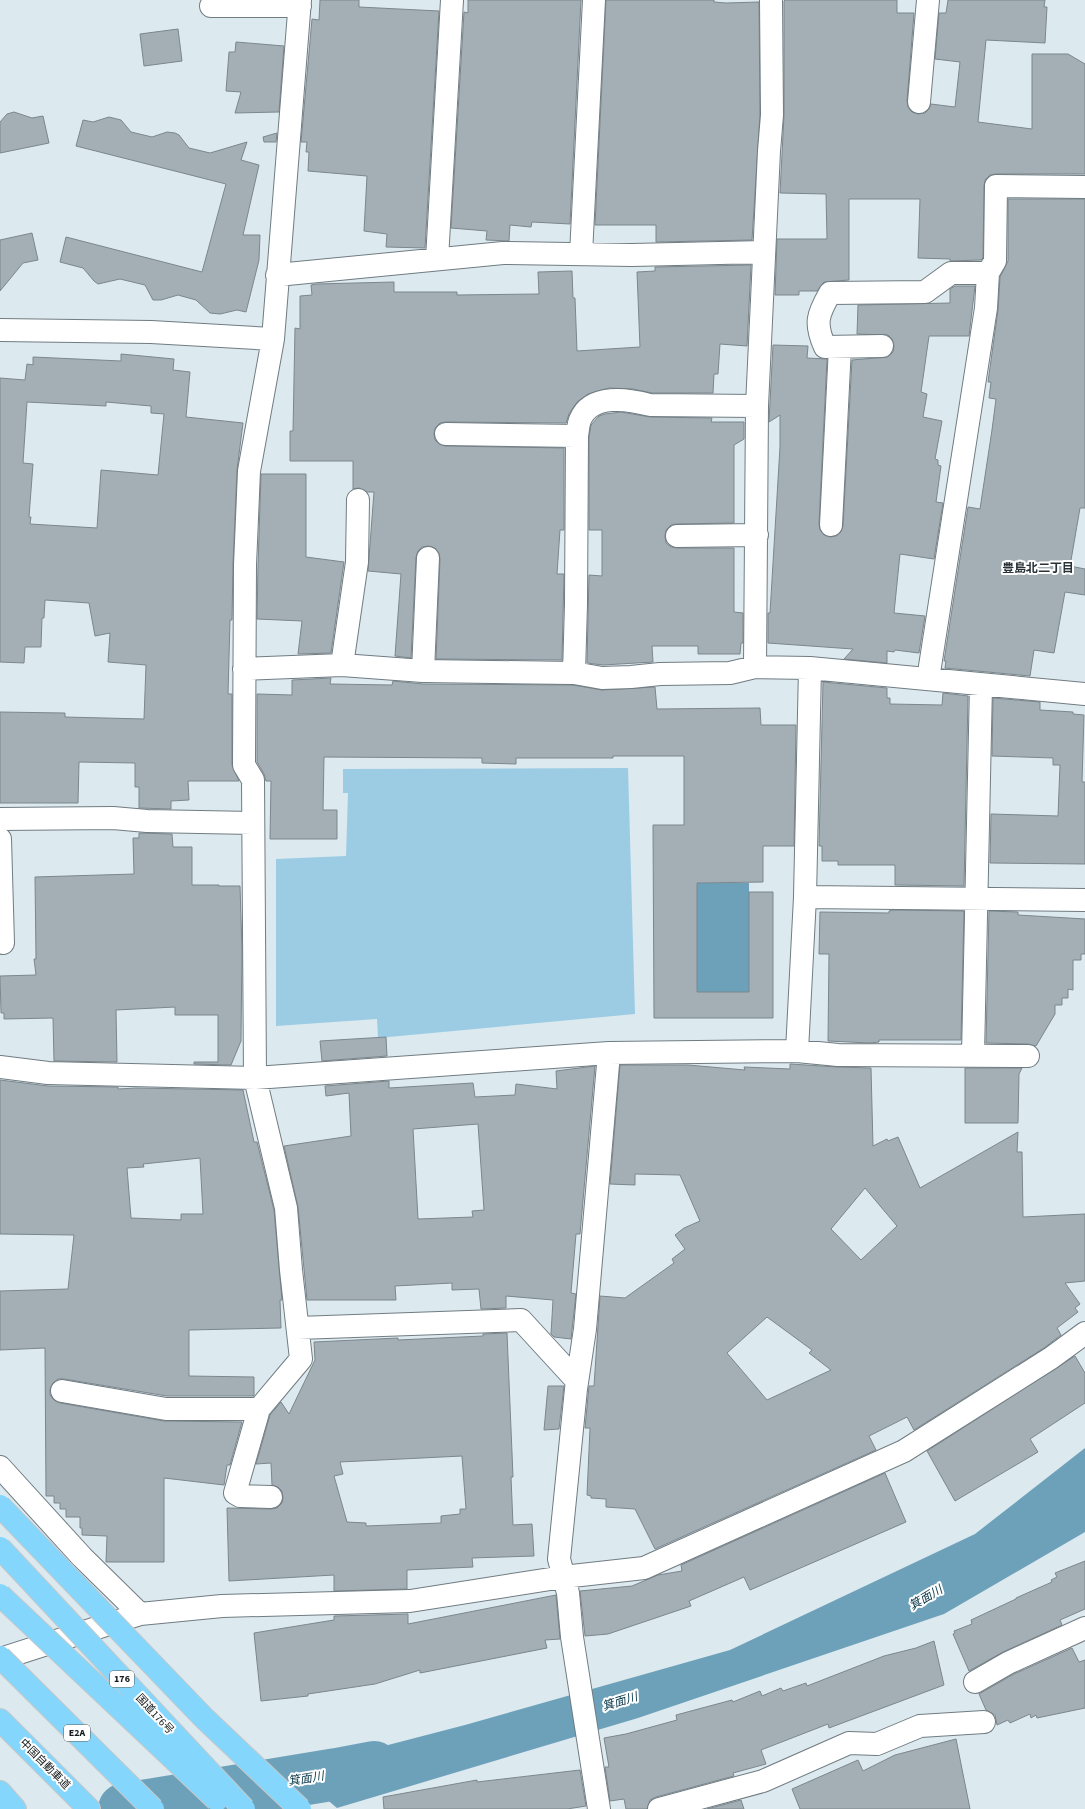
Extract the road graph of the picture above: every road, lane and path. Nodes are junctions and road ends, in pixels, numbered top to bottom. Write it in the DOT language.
graph roads {
  1 [pos="452,0"];
  2 [pos="594,0"];
  3 [pos="771,0"];
  4 [pos="928,0"];
  5 [pos="300,3"];
  6 [pos="211,6"];
  7 [pos="919,102"];
  8 [pos="1085,187"];
  9 [pos="764,252"];
  10 [pos="581,254"];
  11 [pos="437,259"];
  12 [pos="988,273"];
  13 [pos="277,275"];
  14 [pos="0,330"];
  15 [pos="273,339"];
  16 [pos="882,346"];
  17 [pos="840,347"];
  18 [pos="757,406"];
  19 [pos="446,434"];
  20 [pos="577,436"];
  21 [pos="358,500"];
  22 [pos="831,525"];
  23 [pos="757,535"];
  24 [pos="677,536"];
  25 [pos="428,558"];
  26 [pos="342,665"];
  27 [pos="755,667"];
  28 [pos="810,668"];
  29 [pos="244,669"];
  30 [pos="424,671"];
  31 [pos="574,673"];
  32 [pos="928,679"];
  33 [pos="981,686"];
  34 [pos="1085,694"];
  35 [pos="0,819"];
  36 [pos="253,823"];
  37 [pos="0,839"];
  38 [pos="805,897"];
  39 [pos="976,900"];
  40 [pos="1085,900"];
  41 [pos="3,943"];
  42 [pos="797,1051"];
  43 [pos="609,1053"];
  44 [pos="973,1055"];
  45 [pos="1028,1056"];
  46 [pos="0,1067"];
  47 [pos="254,1078"];
  48 [pos="298,1328"];
  49 [pos="1085,1333"];
  50 [pos="577,1381"];
  51 [pos="62,1391"];
  52 [pos="259,1409"];
  53 [pos="0,1467"];
  54 [pos="271,1497"];
  55 [pos="0,1506"];
  56 [pos="0,1548"];
  57 [pos="562,1577"];
  58 [pos="0,1595"];
  59 [pos="140,1614"];
  60 [pos="1085,1628"];
  61 [pos="0,1658"];
  62 [pos="975,1682"];
  63 [pos="0,1720"];
  64 [pos="984,1722"];
  65 [pos="0,1792"];
  66 [pos="15,1809"];
  67 [pos="89,1809"];
  68 [pos="153,1809"];
  69 [pos="228,1809"];
  70 [pos="244,1809"];
  71 [pos="300,1809"];
  72 [pos="598,1809"];
  73 [pos="659,1809"];
  1 -- 11 [label="street"];
  2 -- 10 [label="street"];
  3 -- 9 [label="street"];
  4 -- 7 [label="street"];
  5 -- 6 [label="street"];
  5 -- 13 [label="street"];
  8 -- 12 [label="street"];
  9 -- 10 [label="street"];
  9 -- 18 [label="street"];
  10 -- 11 [label="street"];
  11 -- 13 [label="street"];
  12 -- 17 [label="street"];
  12 -- 32 [label="street"];
  13 -- 15 [label="street"];
  14 -- 15 [label="street"];
  15 -- 29 [label="street"];
  16 -- 17 [label="street"];
  17 -- 22 [label="street"];
  18 -- 20 [label="street"];
  18 -- 23 [label="street"];
  19 -- 20 [label="street"];
  20 -- 31 [label="street"];
  21 -- 26 [label="street"];
  23 -- 24 [label="street"];
  23 -- 27 [label="street"];
  25 -- 30 [label="street"];
  26 -- 29 [label="street"];
  26 -- 30 [label="street"];
  27 -- 28 [label="street"];
  27 -- 31 [label="street"];
  28 -- 32 [label="street"];
  28 -- 38 [label="street"];
  29 -- 36 [label="street"];
  30 -- 31 [label="street"];
  32 -- 33 [label="street"];
  33 -- 34 [label="street"];
  33 -- 39 [label="street"];
  35 -- 36 [label="street"];
  36 -- 47 [label="street"];
  37 -- 41 [label="street"];
  38 -- 39 [label="street"];
  38 -- 42 [label="street"];
  39 -- 40 [label="street"];
  39 -- 44 [label="street"];
  42 -- 43 [label="street"];
  42 -- 44 [label="street"];
  43 -- 47 [label="street"];
  43 -- 50 [label="street"];
  44 -- 45 [label="street"];
  46 -- 47 [label="street"];
  47 -- 48 [label="street"];
  48 -- 50 [label="street"];
  48 -- 52 [label="street"];
  49 -- 57 [label="street"];
  50 -- 57 [label="street"];
  51 -- 52 [label="street"];
  52 -- 54 [label="street"];
  53 -- 59 [label="street"];
  55 -- 71 [label="highway, bridge"];
  56 -- 70 [label="highway, 国道176号 / 176, bridge"];
  57 -- 59 [label="street"];
  57 -- 72 [label="street"];
  58 -- 69 [label="highway, bridge"];
  59 -- 61 [label="street"];
  60 -- 62 [label="street"];
  61 -- 68 [label="highway, E2A, bridge"];
  63 -- 67 [label="highway, 中国自動車道"];
  64 -- 73 [label="street"];
  65 -- 66 [label="highway"];
}
